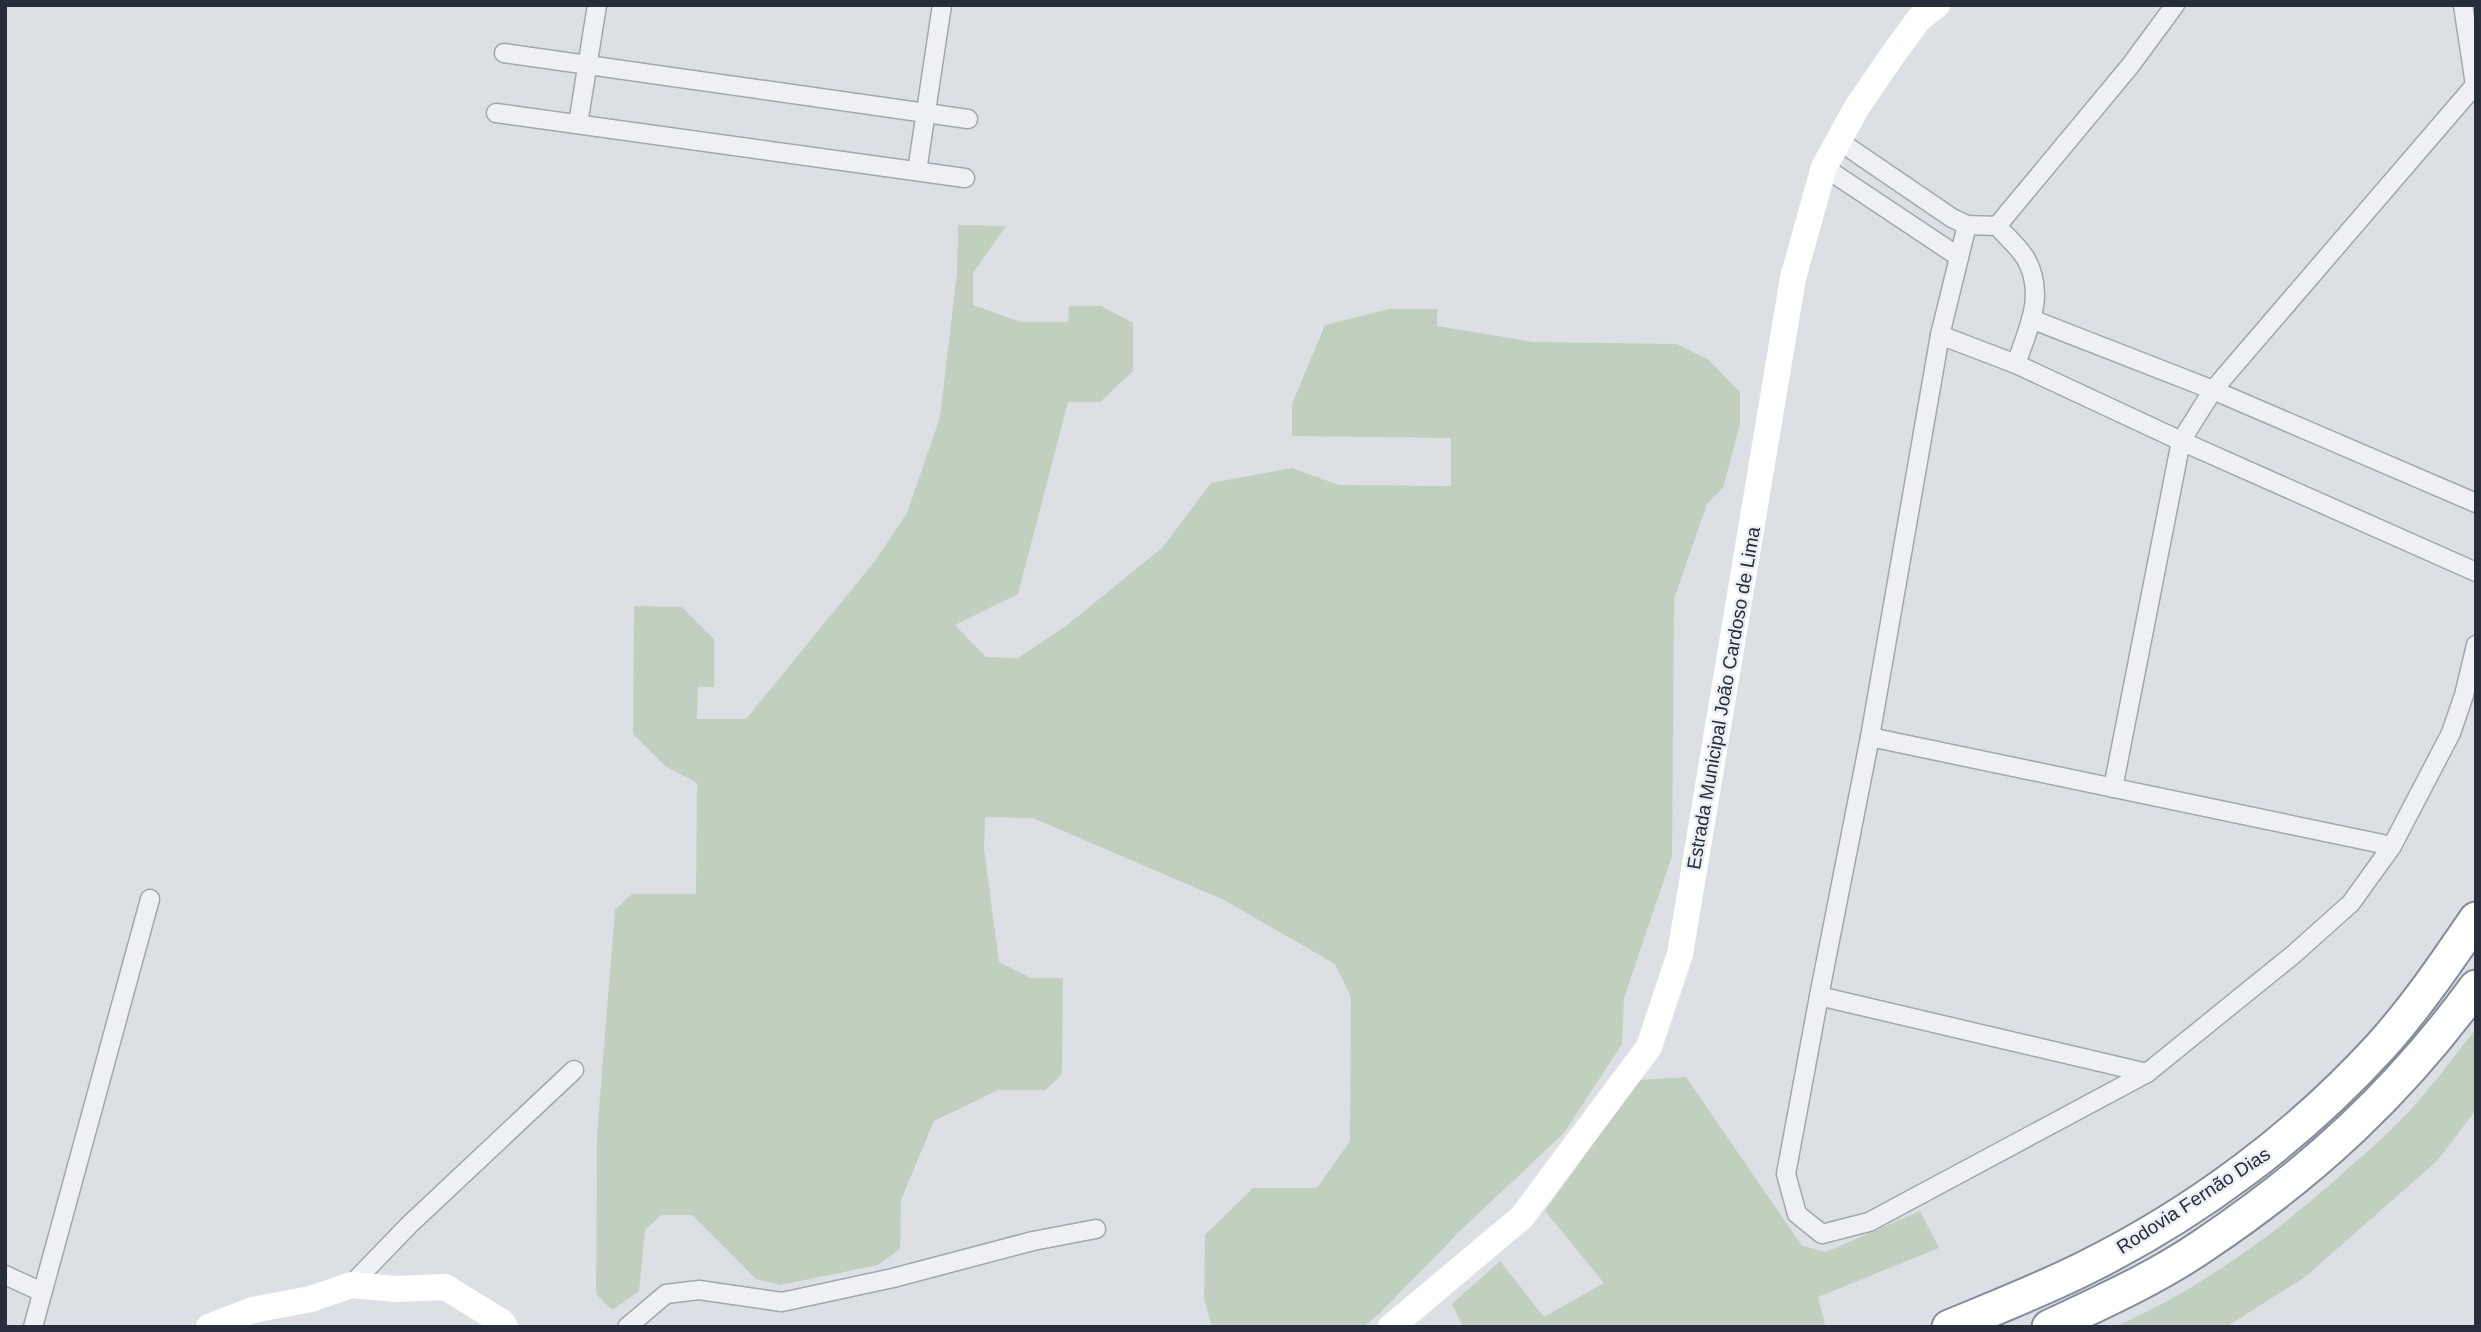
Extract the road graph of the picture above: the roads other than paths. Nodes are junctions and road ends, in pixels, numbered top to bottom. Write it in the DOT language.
graph roads {
  1 [pos="597,5"];
  2 [pos="942,5"];
  3 [pos="1937,5"];
  4 [pos="2175,5"];
  5 [pos="2463,5"];
  6 [pos="504,54"];
  7 [pos="587,65"];
  8 [pos="2475,89"];
  9 [pos="496,113"];
  10 [pos="926,113"];
  11 [pos="968,119"];
  12 [pos="578,124"];
  13 [pos="1839,141"];
  14 [pos="1824,167"];
  15 [pos="917,172"];
  16 [pos="965,178"];
  17 [pos="1967,225"];
  18 [pos="1997,226"];
  19 [pos="1959,257"];
  20 [pos="2031,319"];
  21 [pos="1940,335"];
  22 [pos="2016,364"];
  23 [pos="2213,390"];
  24 [pos="2181,441"];
  25 [pos="2476,503"];
  26 [pos="2476,572"];
  27 [pos="2476,645"];
  28 [pos="1870,737"];
  29 [pos="2113,788"];
  30 [pos="2392,846"];
  31 [pos="150,899"];
  32 [pos="2476,919"];
  33 [pos="2476,987"];
  34 [pos="1819,996"];
  35 [pos="574,1070"];
  36 [pos="2147,1073"];
  37 [pos="1096,1229"];
  38 [pos="5,1275"];
  39 [pos="351,1285"];
  40 [pos="43,1292"];
  41 [pos="33,1327"];
  42 [pos="209,1327"];
  43 [pos="505,1327"];
  44 [pos="627,1327"];
  45 [pos="1391,1327"];
  46 [pos="1949,1327"];
  47 [pos="2049,1327"];
  1 -- 7 [label="street"];
  2 -- 10 [label="street"];
  3 -- 13 [label="street, Estrada Municipal João Cardoso de Lima"];
  4 -- 18 [label="street"];
  5 -- 8 [label="street"];
  6 -- 7 [label="street"];
  7 -- 10 [label="street"];
  7 -- 12 [label="street"];
  8 -- 23 [label="street"];
  9 -- 12 [label="street"];
  10 -- 11 [label="street"];
  10 -- 15 [label="street"];
  12 -- 15 [label="street"];
  13 -- 14 [label="street, Estrada Municipal João Cardoso de Lima"];
  13 -- 17 [label="street"];
  14 -- 19 [label="street"];
  14 -- 45 [label="street, Estrada Municipal João Cardoso de Lima"];
  15 -- 16 [label="street"];
  17 -- 18 [label="street"];
  17 -- 19 [label="street"];
  18 -- 20 [label="street"];
  19 -- 21 [label="street"];
  20 -- 22 [label="street"];
  20 -- 23 [label="street"];
  21 -- 22 [label="street"];
  21 -- 28 [label="street"];
  22 -- 24 [label="street"];
  23 -- 24 [label="street"];
  23 -- 25 [label="street"];
  24 -- 26 [label="street"];
  24 -- 29 [label="street"];
  27 -- 30 [label="street"];
  28 -- 29 [label="street"];
  28 -- 34 [label="street"];
  29 -- 30 [label="street"];
  30 -- 36 [label="street"];
  31 -- 40 [label="street"];
  32 -- 46 [label="highway, Rodovia Fernão Dias"];
  33 -- 47 [label="highway, Rodovia Fernão Dias"];
  34 -- 36 [label="street"];
  34 -- 36 [label="street"];
  35 -- 39 [label="street"];
  37 -- 44 [label="street"];
  38 -- 40 [label="street"];
  39 -- 42 [label="street"];
  39 -- 43 [label="street"];
  40 -- 41 [label="street"];
}
